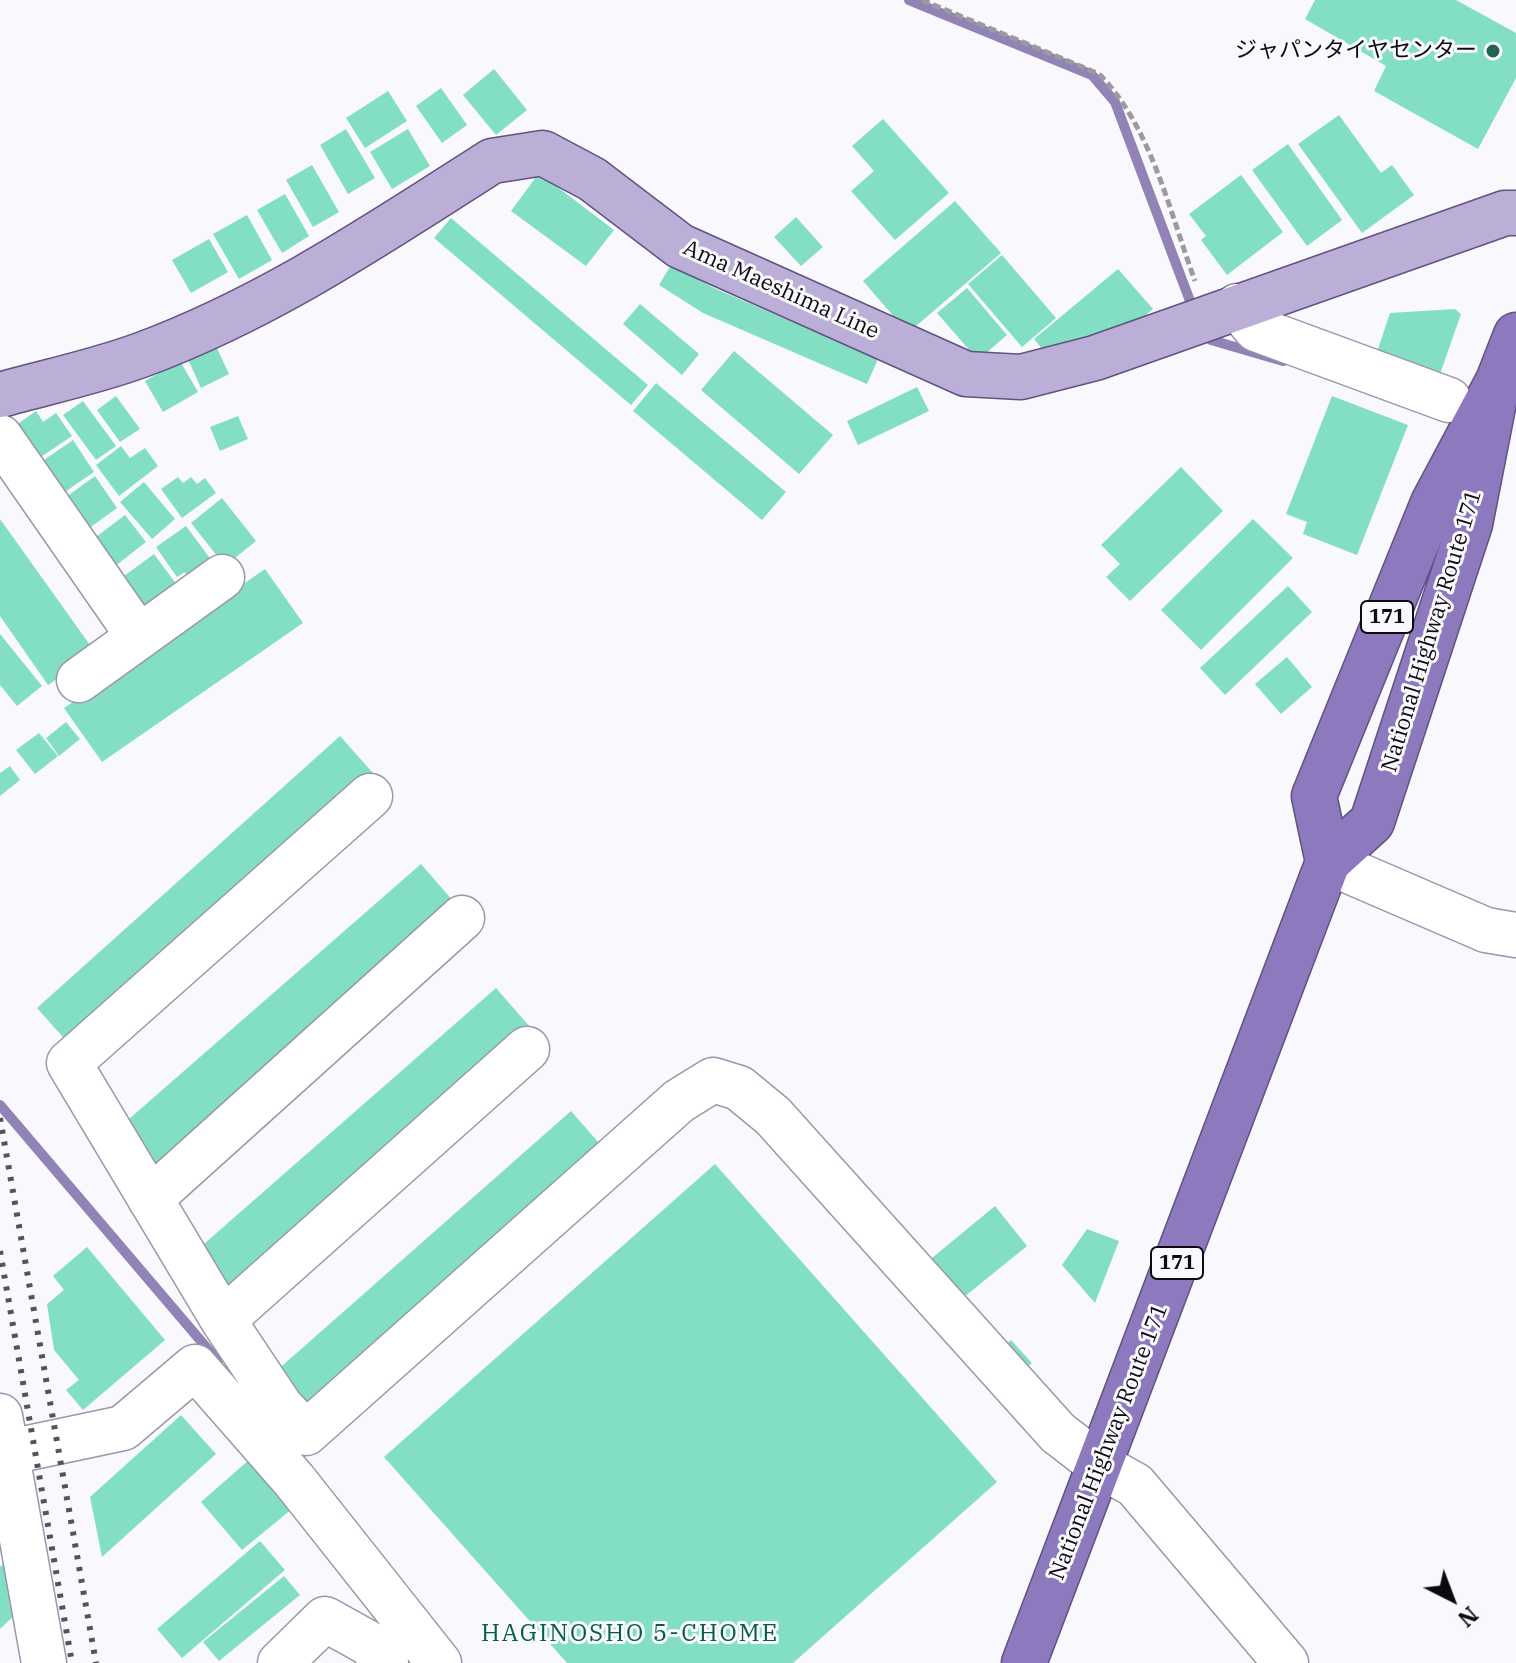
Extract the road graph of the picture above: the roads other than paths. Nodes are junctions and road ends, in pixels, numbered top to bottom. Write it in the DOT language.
graph roads {
  1 [pos="1516,213"];
  2 [pos="1222,311"];
  3 [pos="1516,335"];
  4 [pos="1507,385"];
  5 [pos="0,395"];
  6 [pos="1449,400"];
  7 [pos="0,437"];
  8 [pos="222,577"];
  9 [pos="139,637"];
  10 [pos="79,680"];
  11 [pos="370,796"];
  12 [pos="1328,862"];
  13 [pos="462,918"];
  14 [pos="1516,935"];
  15 [pos="527,1049"];
  16 [pos="150,1199"];
  17 [pos="223,1320"];
  18 [pos="2,1441"];
  19 [pos="1101,1466"];
  20 [pos="44,1663"];
  21 [pos="280,1663"];
  22 [pos="386,1663"];
  23 [pos="439,1663"];
  24 [pos="1024,1663"];
  25 [pos="1286,1663"];
  1 -- 2 [label="main road, Ama Maeshima Line"];
  2 -- 5 [label="main road, Ama Maeshima Line"];
  2 -- 6 [label="street"];
  3 -- 4 [label="highway, National Highway Route 171 / 171"];
  4 -- 12 [label="highway, National Highway Route 171 / 171"];
  4 -- 12 [label="highway, National Highway Route 171 / 171"];
  7 -- 9 [label="street"];
  8 -- 9 [label="street"];
  9 -- 10 [label="street"];
  11 -- 16 [label="street"];
  12 -- 14 [label="street"];
  12 -- 19 [label="highway, National Highway Route 171 / 171"];
  13 -- 16 [label="street"];
  15 -- 17 [label="street"];
  16 -- 17 [label="street"];
  17 -- 19 [label="street"];
  18 -- 20 [label="street"];
  18 -- 23 [label="street"];
  19 -- 24 [label="highway, National Highway Route 171 / 171"];
  19 -- 25 [label="street"];
  21 -- 22 [label="street"];
}
